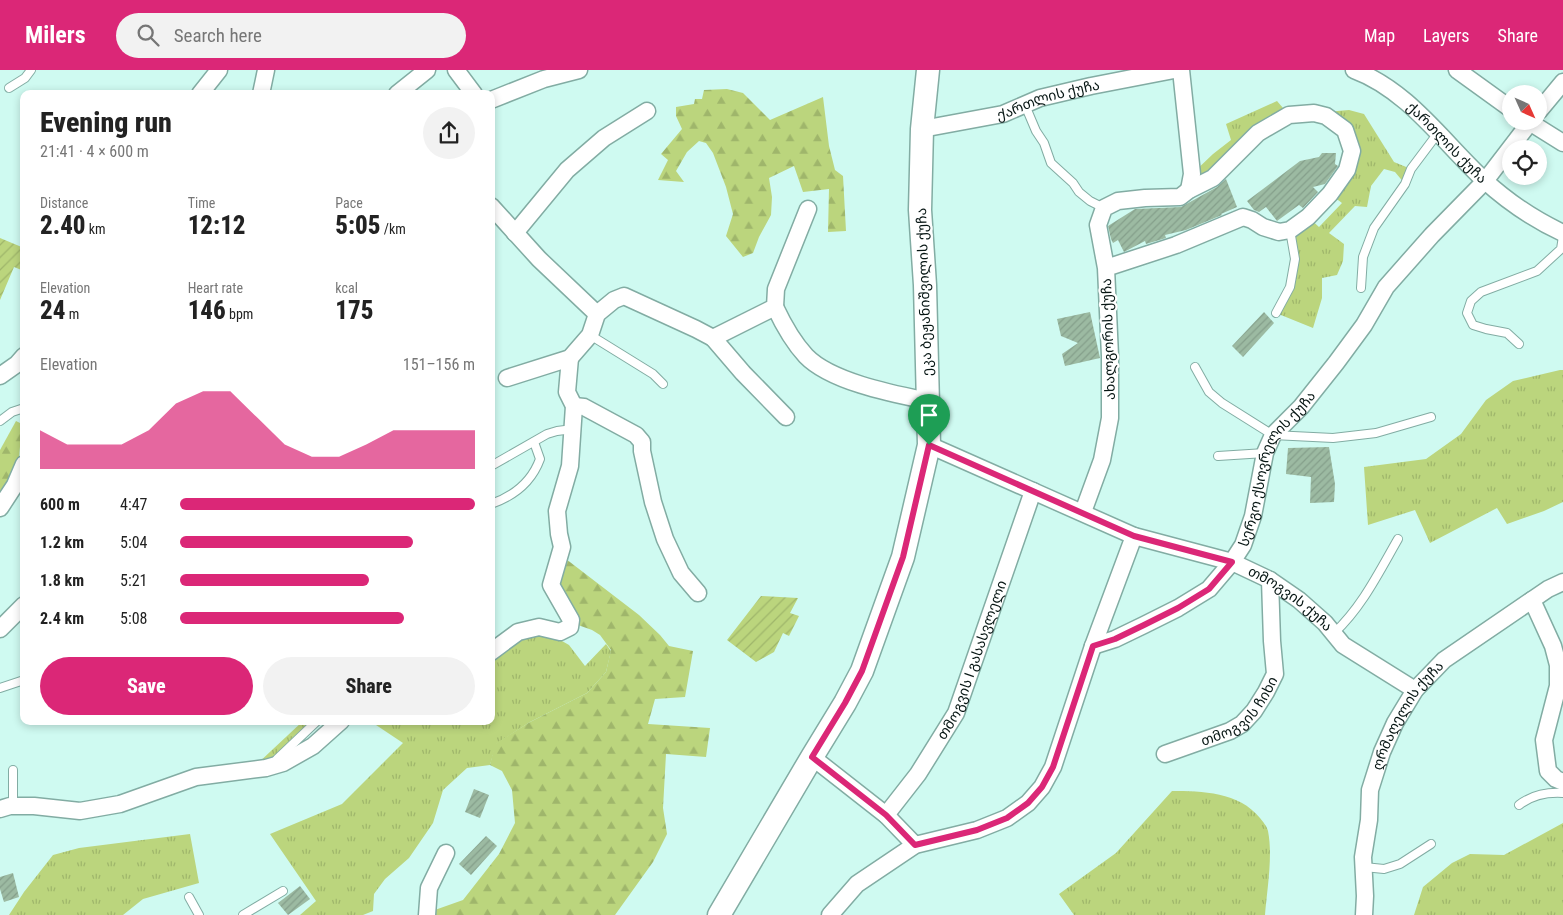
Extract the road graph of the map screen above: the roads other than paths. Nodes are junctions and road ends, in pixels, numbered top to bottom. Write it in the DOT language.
graph roads {
  1 [pos="31,70"];
  2 [pos="219,70"];
  3 [pos="266,70"];
  4 [pos="427,70"];
  5 [pos="456,70"];
  6 [pos="579,70"];
  7 [pos="928,70"];
  8 [pos="1174,70"];
  9 [pos="1181,70"];
  10 [pos="1354,70"];
  11 [pos="1456,70"];
  12 [pos="1563,82"];
  13 [pos="9,88"];
  14 [pos="203,90"];
  15 [pos="262,90"];
  16 [pos="407,90"];
  17 [pos="471,90"];
  18 [pos="495,98"];
  19 [pos="1548,100"];
  20 [pos="1502,103"];
  21 [pos="1025,105"];
  22 [pos="647,111"];
  23 [pos="922,129"];
  24 [pos="1524,130"];
  25 [pos="1546,130"];
  26 [pos="1438,133"];
  27 [pos="1563,143"];
  28 [pos="1485,181"];
  29 [pos="1189,190"];
  30 [pos="1104,208"];
  31 [pos="808,209"];
  32 [pos="495,210"];
  33 [pos="1290,230"];
  34 [pos="515,233"];
  35 [pos="1563,234"];
  36 [pos="1106,268"];
  37 [pos="1361,288"];
  38 [pos="774,307"];
  39 [pos="1276,313"];
  40 [pos="597,314"];
  41 [pos="590,335"];
  42 [pos="713,338"];
  43 [pos="1519,344"];
  44 [pos="570,358"];
  45 [pos="20,361"];
  46 [pos="1195,366"];
  47 [pos="0,376"];
  48 [pos="506,378"];
  49 [pos="663,384"];
  50 [pos="928,401"];
  51 [pos="574,406"];
  52 [pos="20,409"];
  53 [pos="1431,416"];
  54 [pos="786,417"];
  55 [pos="0,421"];
  56 [pos="573,430"];
  57 [pos="1273,435"];
  58 [pos="534,442"];
  59 [pos="929,445"];
  60 [pos="1265,453"];
  61 [pos="1218,456"];
  62 [pos="495,464"];
  63 [pos="20,473"];
  64 [pos="1033,491"];
  65 [pos="495,502"];
  66 [pos="0,508"];
  67 [pos="1083,512"];
  68 [pos="1134,536"];
  69 [pos="1398,539"];
  70 [pos="1232,562"];
  71 [pos="1270,580"];
  72 [pos="1563,582"];
  73 [pos="698,592"];
  74 [pos="1532,600"];
  75 [pos="20,609"];
  76 [pos="0,629"];
  77 [pos="1334,634"];
  78 [pos="1093,646"];
  79 [pos="495,649"];
  80 [pos="20,681"];
  81 [pos="0,688"];
  82 [pos="1415,690"];
  83 [pos="313,725"];
  84 [pos="337,725"];
  85 [pos="1166,754"];
  86 [pos="812,757"];
  87 [pos="259,769"];
  88 [pos="14,770"];
  89 [pos="1563,782"];
  90 [pos="1563,793"];
  91 [pos="1519,805"];
  92 [pos="5,808"];
  93 [pos="886,815"];
  94 [pos="1431,844"];
  95 [pos="915,845"];
  96 [pos="446,853"];
  97 [pos="1364,867"];
  98 [pos="283,891"];
  99 [pos="189,897"];
  100 [pos="199,915"];
  101 [pos="243,915"];
  102 [pos="427,915"];
  103 [pos="719,915"];
  104 [pos="830,915"];
  105 [pos="1364,915"];
  1 -- 13 [label="lane"];
  2 -- 14 [label="street"];
  3 -- 15 [label="street"];
  4 -- 16 [label="street"];
  5 -- 17 [label="street"];
  6 -- 18 [label="street"];
  7 -- 23 [label="street, ეკა ბეჟანიშვილის ქუჩა"];
  8 -- 21 [label="street, ქართლის ქუჩა"];
  9 -- 29 [label="street"];
  10 -- 26 [label="street, ქართლის ქუჩა"];
  11 -- 20 [label="street"];
  12 -- 19 [label="street, სერგო ქსოვრელის ქუჩა"];
  21 -- 23 [label="street, ქართლის ქუჩა"];
  21 -- 30 [label="lane"];
  22 -- 34 [label="street"];
  23 -- 50 [label="street, ეკა ბეჟანიშვილის ქუჩა"];
  24 -- 28 [label="street, სერგო ქსოვრელის ქუჩა"];
  25 -- 27 [label="street"];
  26 -- 28 [label="street, ქართლის ქუჩა"];
  26 -- 37 [label="lane"];
  28 -- 35 [label="street, ქართლის ქუჩა"];
  28 -- 57 [label="street, სერგო ქსოვრელის ქუჩა"];
  29 -- 30 [label="street"];
  29 -- 33 [label="street"];
  30 -- 36 [label="street"];
  31 -- 38 [label="street"];
  32 -- 34 [label="street"];
  33 -- 36 [label="street, ახალგორის ქუჩა"];
  33 -- 39 [label="lane"];
  34 -- 40 [label="street"];
  35 -- 43 [label="lane"];
  36 -- 67 [label="street, ახალგორის ქუჩა"];
  38 -- 42 [label="street"];
  38 -- 50 [label="street"];
  40 -- 41 [label="street"];
  40 -- 42 [label="street"];
  41 -- 44 [label="street"];
  41 -- 49 [label="lane"];
  42 -- 54 [label="street"];
  44 -- 48 [label="street"];
  44 -- 51 [label="street"];
  45 -- 47 [label="street"];
  46 -- 57 [label="lane"];
  50 -- 59 [label="street, ეკა ბეჟანიშვილის ქუჩა"];
  51 -- 56 [label="street"];
  51 -- 73 [label="street"];
  52 -- 55 [label="lane"];
  53 -- 57 [label="lane"];
  56 -- 58 [label="lane"];
  56 -- 79 [label="street"];
  57 -- 60 [label="street, სერგო ქსოვრელის ქუჩა"];
  58 -- 62 [label="lane"];
  58 -- 65 [label="lane"];
  59 -- 64 [label="street, თმოგვის ქუჩა"];
  59 -- 86 [label="street, ეკა ბეჟანიშვილის ქუჩა"];
  60 -- 61 [label="lane"];
  60 -- 70 [label="street, სერგო ქსოვრელის ქუჩა"];
  63 -- 66 [label="street"];
  64 -- 67 [label="street, თმოგვის ქუჩა"];
  64 -- 93 [label="street, თმოგვის I გასასვლელი"];
  67 -- 68 [label="street, თმოგვის ქუჩა"];
  68 -- 70 [label="street, თმოგვის ქუჩა"];
  68 -- 78 [label="street"];
  69 -- 77 [label="lane"];
  70 -- 71 [label="street, თმოგვის ქუჩა"];
  70 -- 78 [label="street, სერგო ქსოვრელის ქუჩა"];
  71 -- 77 [label="street, თმოგვის ქუჩა"];
  71 -- 85 [label="street, თმოგვის ჩიხი"];
  72 -- 74 [label="street, ღრმაღელის ქუჩა"];
  74 -- 82 [label="street, ღრმაღელის ქუჩა"];
  74 -- 89 [label="street"];
  75 -- 76 [label="street"];
  77 -- 82 [label="street, თმოგვის ქუჩა"];
  78 -- 95 [label="street"];
  80 -- 81 [label="lane"];
  82 -- 97 [label="street, ღრმაღელის ქუჩა"];
  83 -- 87 [label="lane"];
  84 -- 87 [label="street"];
  86 -- 93 [label="street"];
  86 -- 103 [label="street, ეკა ბეჟანიშვილის ქუჩა"];
  87 -- 92 [label="street"];
  88 -- 92 [label="lane"];
  90 -- 91 [label="lane"];
  93 -- 95 [label="street"];
  94 -- 97 [label="lane"];
  95 -- 104 [label="street"];
  96 -- 102 [label="street"];
  97 -- 105 [label="street, ღრმაღელის ქუჩა"];
  98 -- 101 [label="lane"];
  99 -- 100 [label="lane"];
}
